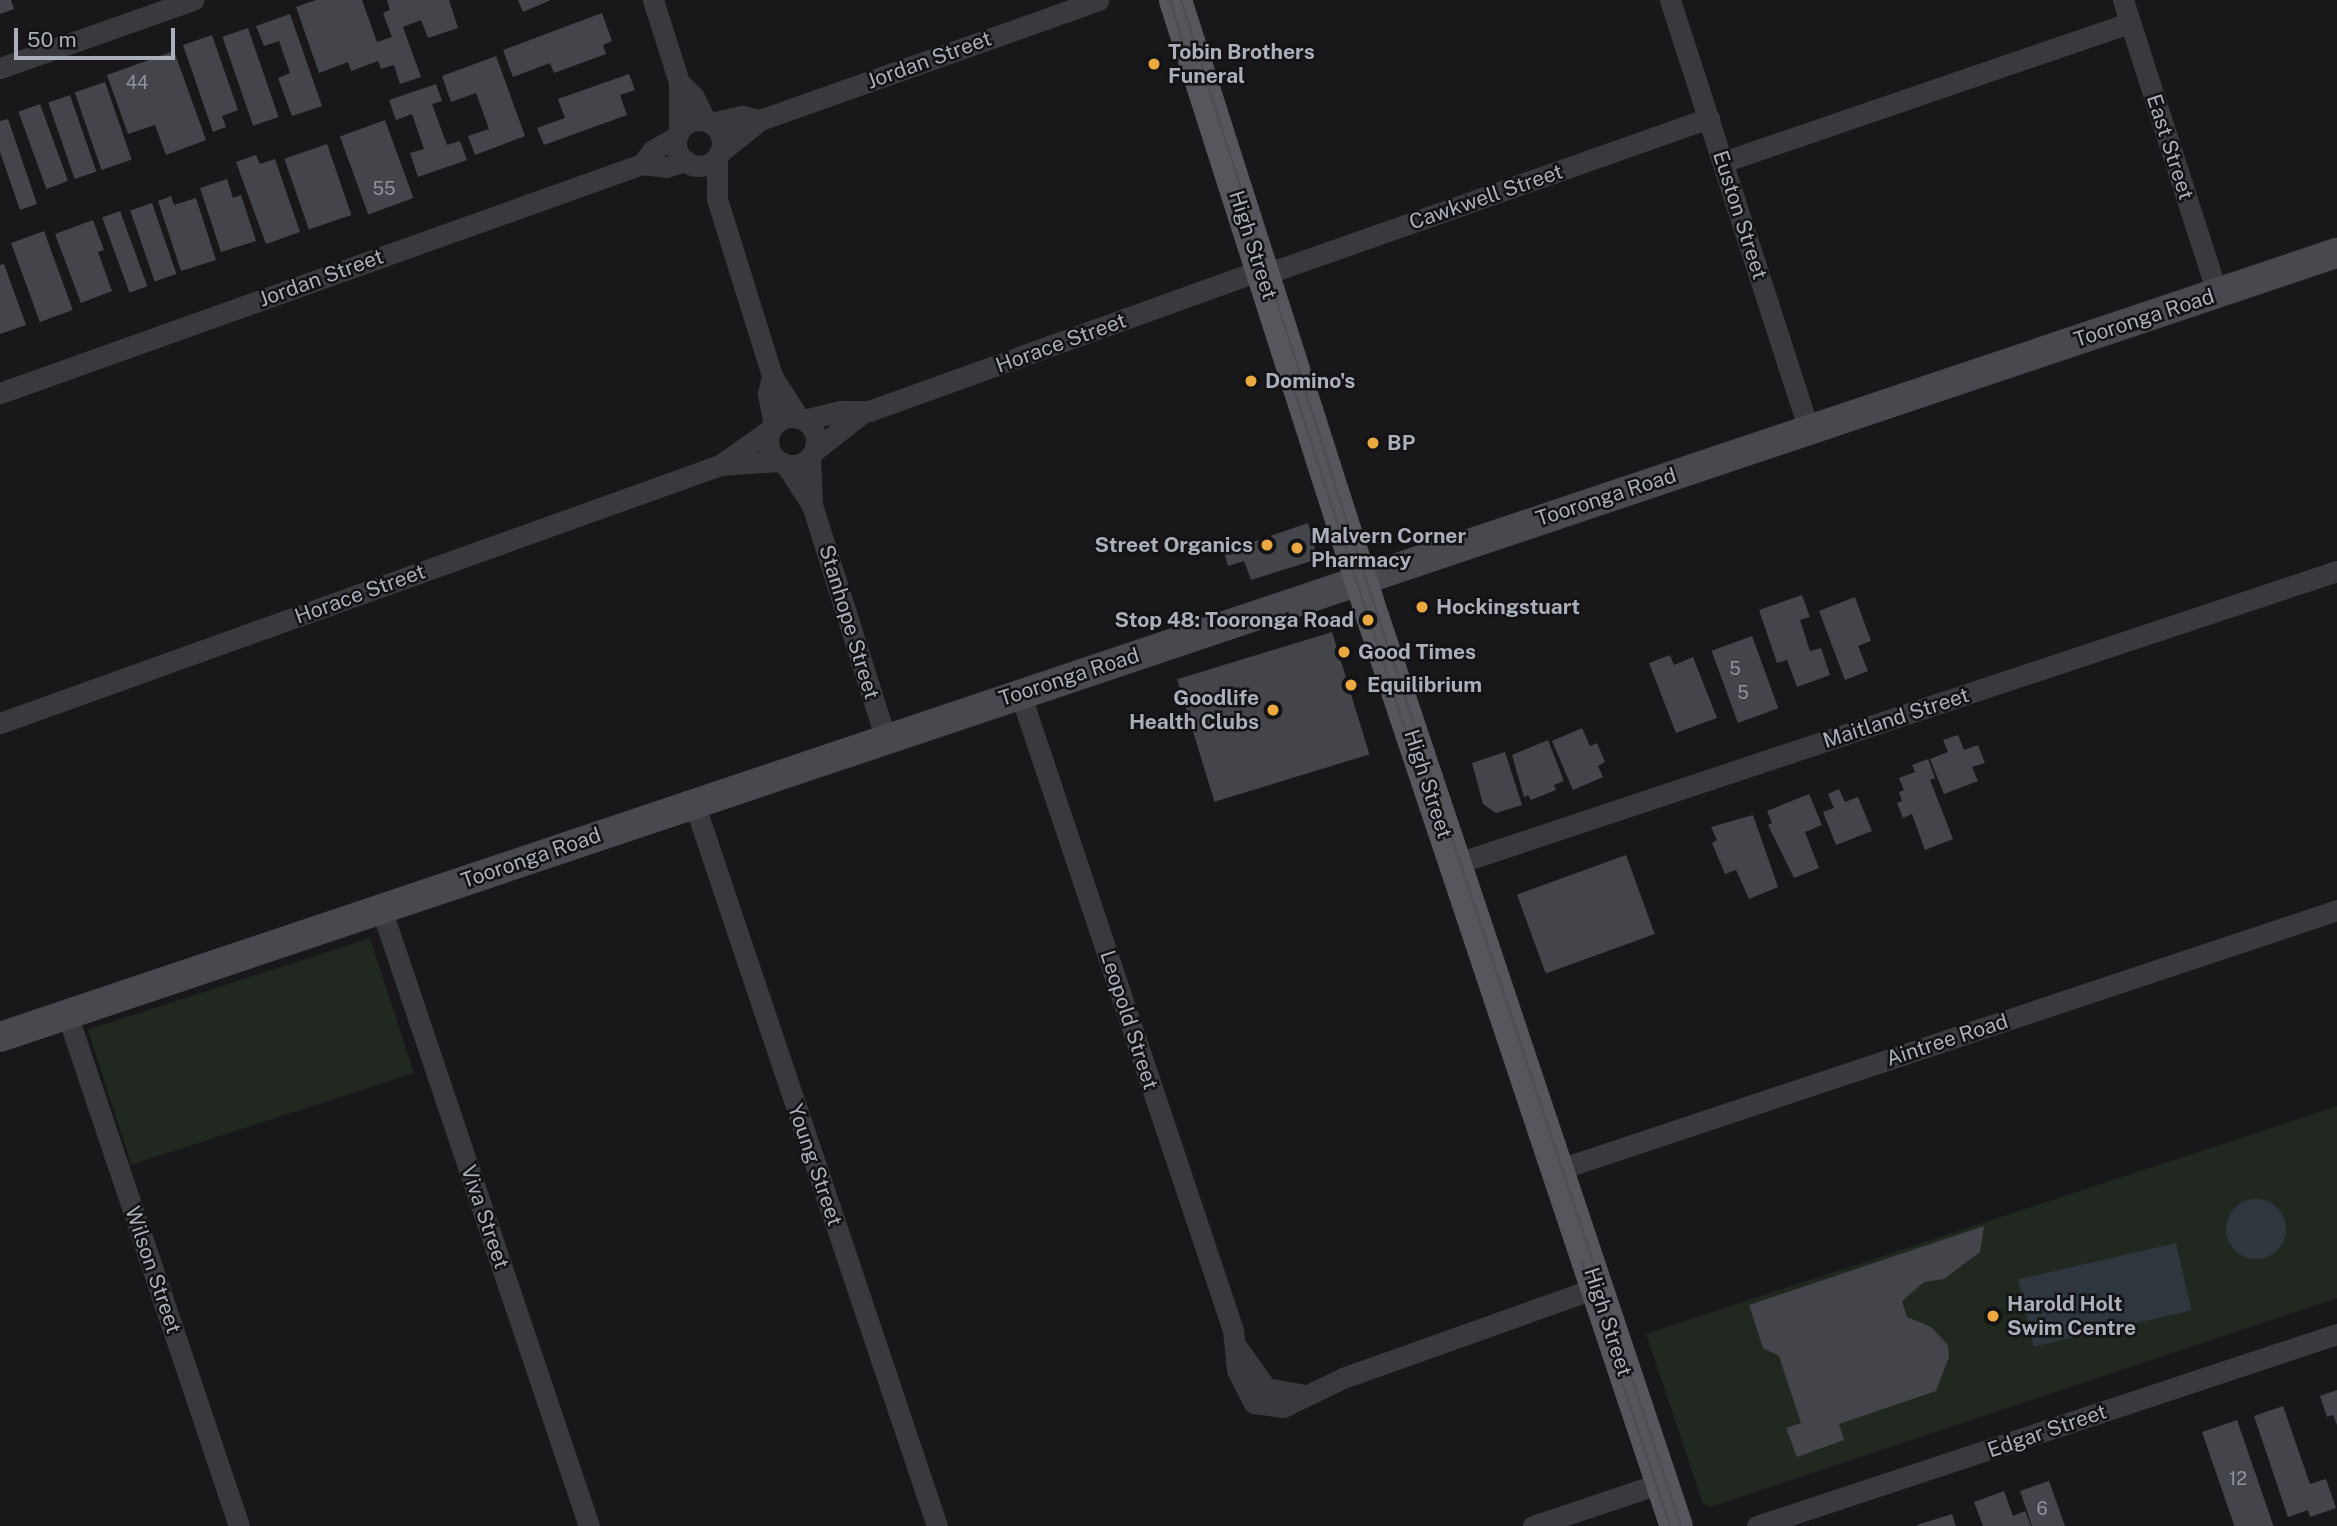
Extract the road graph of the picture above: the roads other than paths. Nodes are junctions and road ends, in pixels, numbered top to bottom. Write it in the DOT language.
graph roads {
  1 [pos="193,0"];
  2 [pos="653,0"];
  3 [pos="1098,0"];
  4 [pos="1175,0"];
  5 [pos="1670,0"];
  6 [pos="2123,0"];
  7 [pos="2130,23"];
  8 [pos="0,68"];
  9 [pos="679,82"];
  10 [pos="1709,118"];
  11 [pos="760,120"];
  12 [pos="708,121"];
  13 [pos="678,134"];
  14 [pos="718,155"];
  15 [pos="1723,162"];
  16 [pos="642,163"];
  17 [pos="689,163"];
  18 [pos="717,199"];
  19 [pos="2337,254"];
  20 [pos="1262,273"];
  21 [pos="2217,293"];
  22 [pos="772,376"];
  23 [pos="0,393"];
  24 [pos="861,414"];
  25 [pos="801,419"];
  26 [pos="772,427"];
  27 [pos="1809,430"];
  28 [pos="812,454"];
  29 [pos="782,463"];
  30 [pos="720,465"];
  31 [pos="812,505"];
  32 [pos="2337,571"];
  33 [pos="1360,580"];
  34 [pos="1020,694"];
  35 [pos="0,723"];
  36 [pos="886,739"];
  37 [pos="694,803"];
  38 [pos="1455,864"];
  39 [pos="381,908"];
  40 [pos="2337,910"];
  41 [pos="67,1014"];
  42 [pos="0,1037"];
  43 [pos="1557,1170"];
  44 [pos="1596,1288"];
  45 [pos="2337,1334"];
  46 [pos="1661,1483"];
  47 [pos="239,1526"];
  48 [pos="589,1526"];
  49 [pos="937,1526"];
  50 [pos="1532,1526"];
  51 [pos="1676,1526"];
  52 [pos="1757,1526"];
  1 -- 8 [label="street"];
  2 -- 9 [label="street"];
  3 -- 11 [label="street, Jordan Street"];
  4 -- 20 [label="main road, High Street"];
  5 -- 10 [label="street, Euston Street"];
  6 -- 7 [label="street, East Street"];
  7 -- 15 [label="street"];
  7 -- 21 [label="street, East Street"];
  9 -- 12 [label="street"];
  9 -- 13 [label="street"];
  10 -- 15 [label="street, Euston Street"];
  10 -- 20 [label="street, Cawkwell Street"];
  11 -- 12 [label="street, Jordan Street"];
  11 -- 14 [label="street, Jordan Street"];
  12 -- 13 [label="street"];
  12 -- 14 [label="street"];
  13 -- 16 [label="street, Jordan Street"];
  13 -- 17 [label="street"];
  14 -- 17 [label="street"];
  14 -- 18 [label="street"];
  15 -- 27 [label="street, Euston Street"];
  16 -- 17 [label="street, Jordan Street"];
  16 -- 23 [label="street, Jordan Street"];
  17 -- 18 [label="street"];
  18 -- 22 [label="street"];
  19 -- 21 [label="main road, Tooronga Road"];
  20 -- 24 [label="street, Horace Street"];
  20 -- 33 [label="main road, High Street"];
  21 -- 27 [label="main road, Tooronga Road"];
  22 -- 25 [label="street"];
  22 -- 26 [label="street"];
  24 -- 25 [label="street, Horace Street"];
  24 -- 28 [label="street, Horace Street"];
  25 -- 26 [label="street"];
  25 -- 28 [label="street"];
  26 -- 29 [label="street"];
  26 -- 30 [label="street, Horace Street"];
  27 -- 33 [label="main road, Tooronga Road"];
  28 -- 29 [label="street"];
  28 -- 31 [label="street, Stanhope Street"];
  29 -- 30 [label="street, Horace Street"];
  29 -- 31 [label="street, Stanhope Street"];
  30 -- 35 [label="street, Horace Street"];
  31 -- 36 [label="street, Stanhope Street"];
  32 -- 38 [label="street, Maitland Street"];
  33 -- 34 [label="main road, Tooronga Road"];
  33 -- 38 [label="main road, High Street"];
  34 -- 36 [label="main road, Tooronga Road"];
  34 -- 44 [label="street, Leopold Street"];
  36 -- 37 [label="main road, Tooronga Road"];
  37 -- 39 [label="main road, Tooronga Road"];
  37 -- 49 [label="street, Young Street"];
  38 -- 43 [label="main road, High Street"];
  39 -- 41 [label="main road, Tooronga Road"];
  39 -- 48 [label="street, Viva Street"];
  40 -- 43 [label="street, Aintree Road"];
  41 -- 42 [label="main road, Tooronga Road"];
  41 -- 47 [label="street, Wilson Street"];
  43 -- 44 [label="main road, High Street"];
  44 -- 46 [label="main road, High Street"];
  45 -- 52 [label="street, Edgar Street"];
  46 -- 50 [label="street"];
  46 -- 51 [label="main road, High Street"];
}
